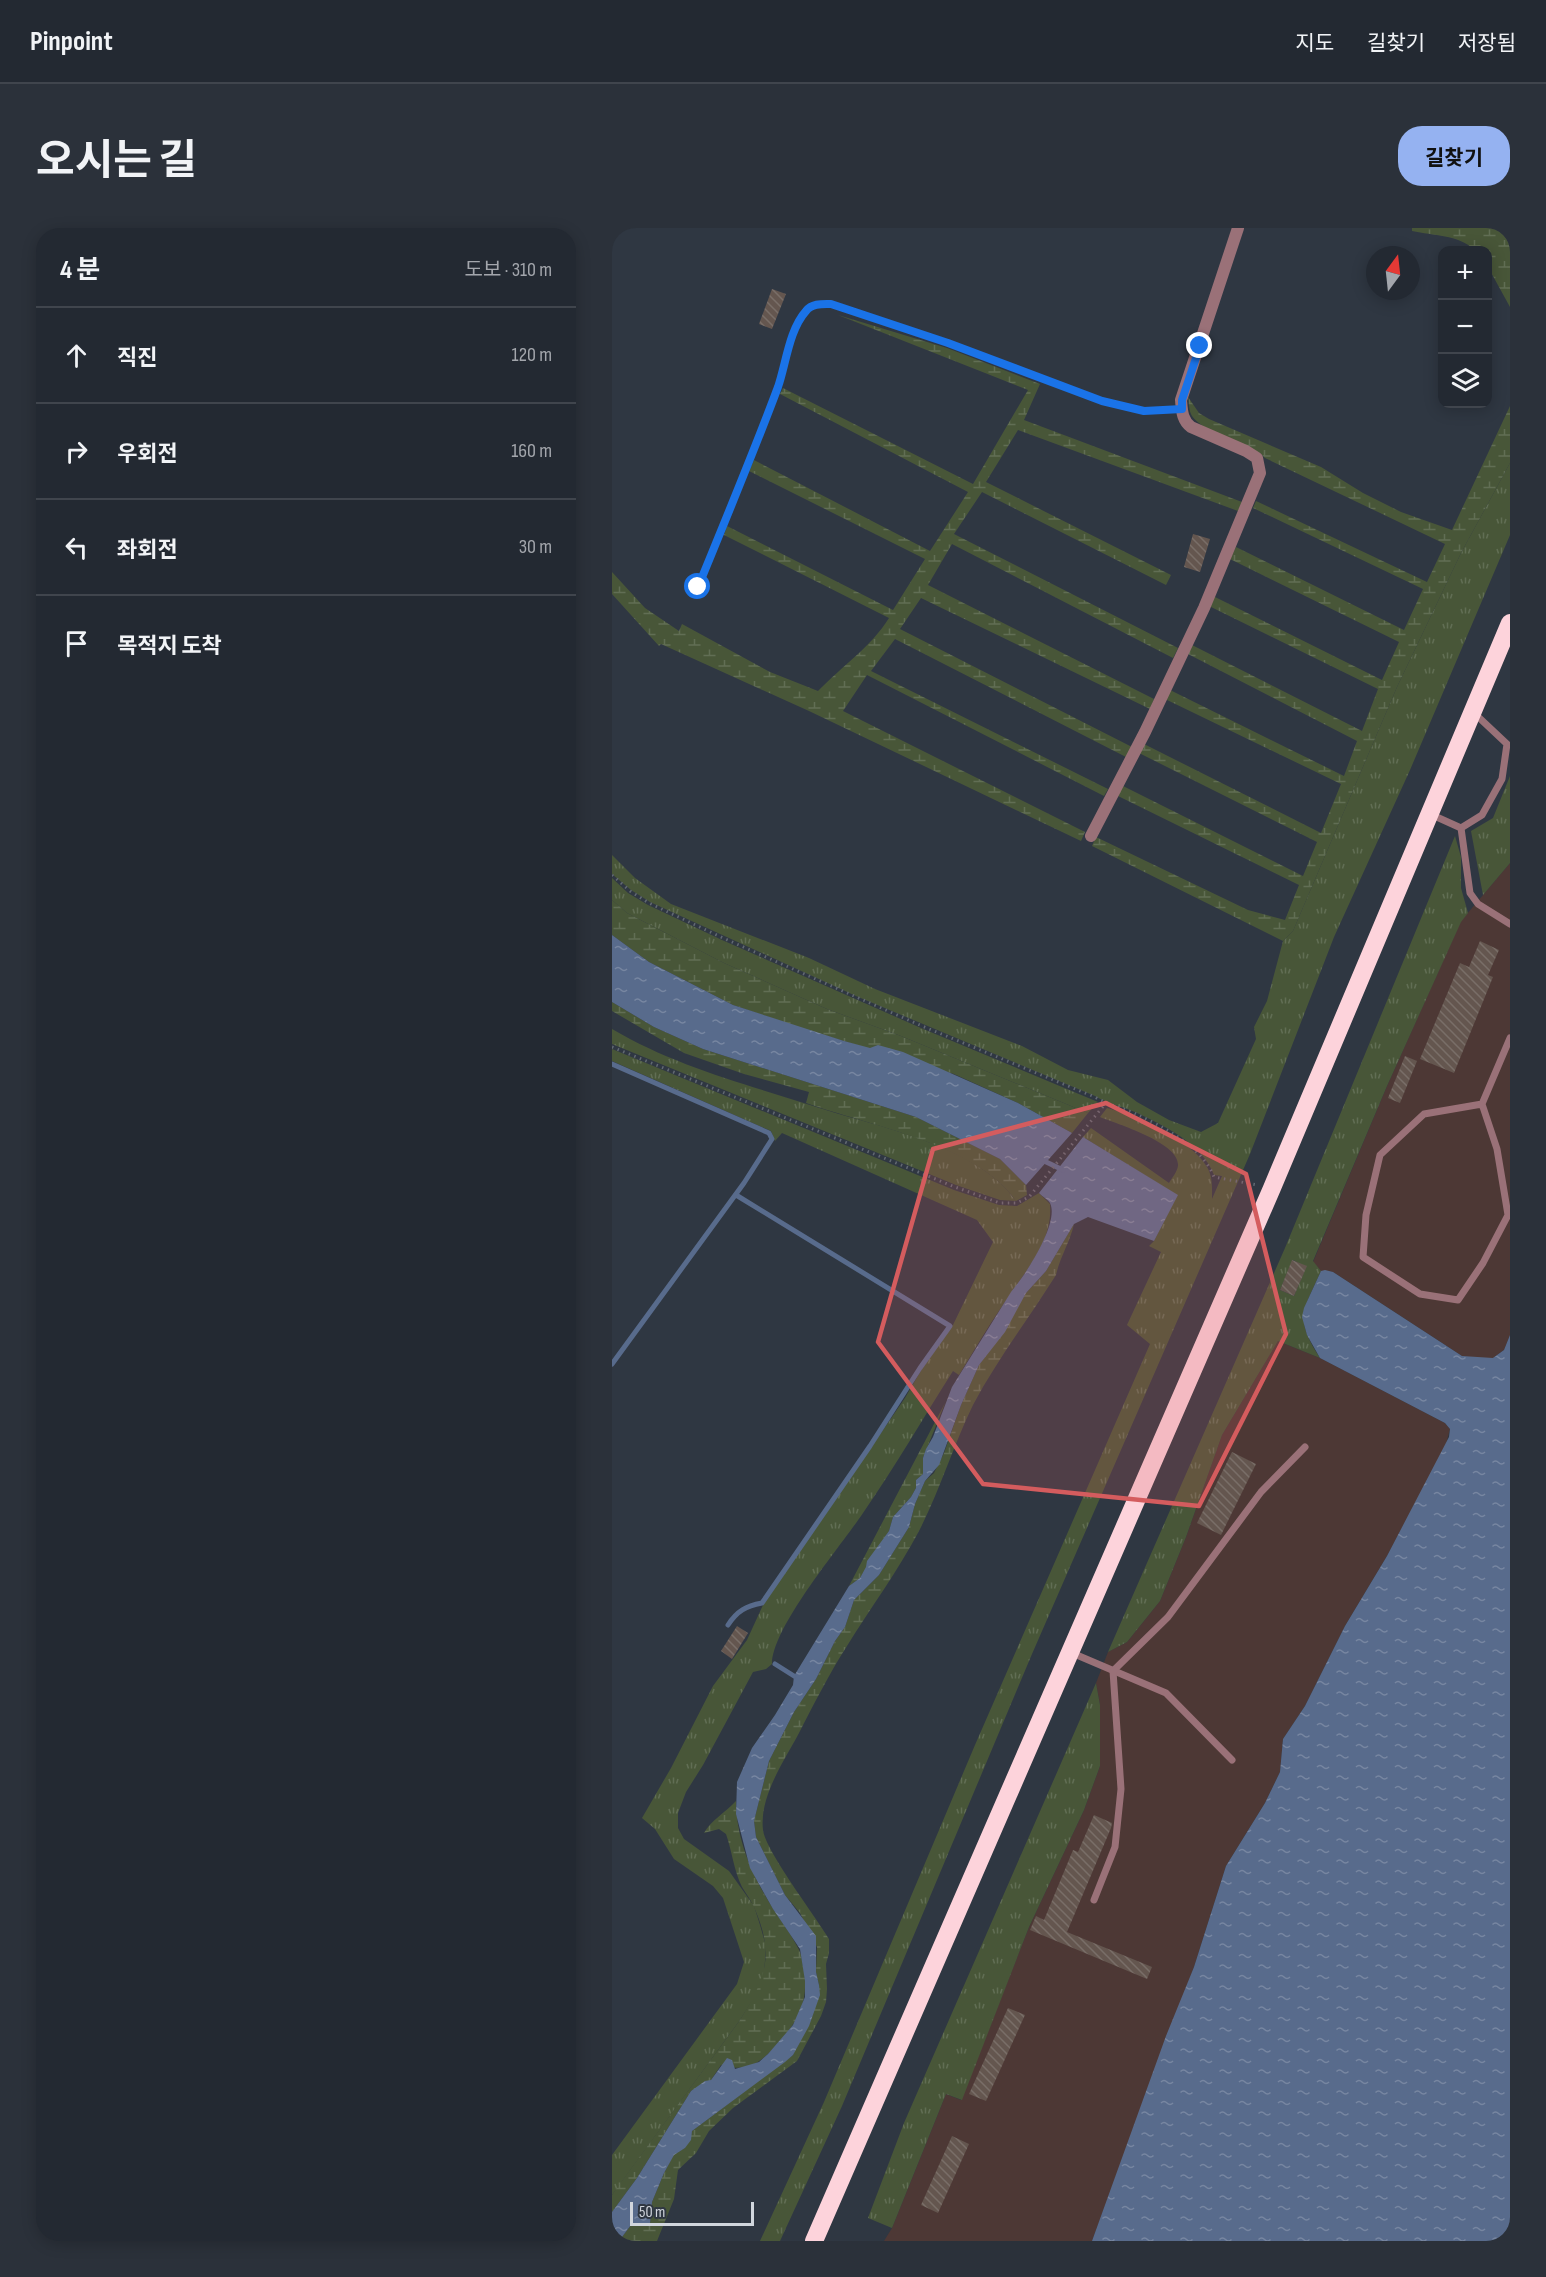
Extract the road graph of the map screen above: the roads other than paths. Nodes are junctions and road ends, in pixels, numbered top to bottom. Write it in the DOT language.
graph roads {
  1 [pos="1238,228"];
  2 [pos="1510,623"];
  3 [pos="1473,712"];
  4 [pos="1430,814"];
  5 [pos="1461,828"];
  6 [pos="1091,836"];
  7 [pos="1510,924"];
  8 [pos="1510,1038"];
  9 [pos="1482,1104"];
  10 [pos="1305,1447"];
  11 [pos="1070,1652"];
  12 [pos="1113,1671"];
  13 [pos="1232,1760"];
  14 [pos="1094,1900"];
  15 [pos="814,2241"];
  1 -- 6 [label="street"];
  2 -- 3 [label="highway"];
  3 -- 4 [label="highway"];
  3 -- 5 [label="lane"];
  4 -- 5 [label="lane"];
  4 -- 11 [label="highway"];
  5 -- 7 [label="lane"];
  8 -- 9 [label="lane"];
  9 -- 9 [label="lane"];
  10 -- 12 [label="lane"];
  11 -- 12 [label="lane"];
  11 -- 15 [label="highway"];
  12 -- 13 [label="lane"];
  12 -- 14 [label="lane"];
}
